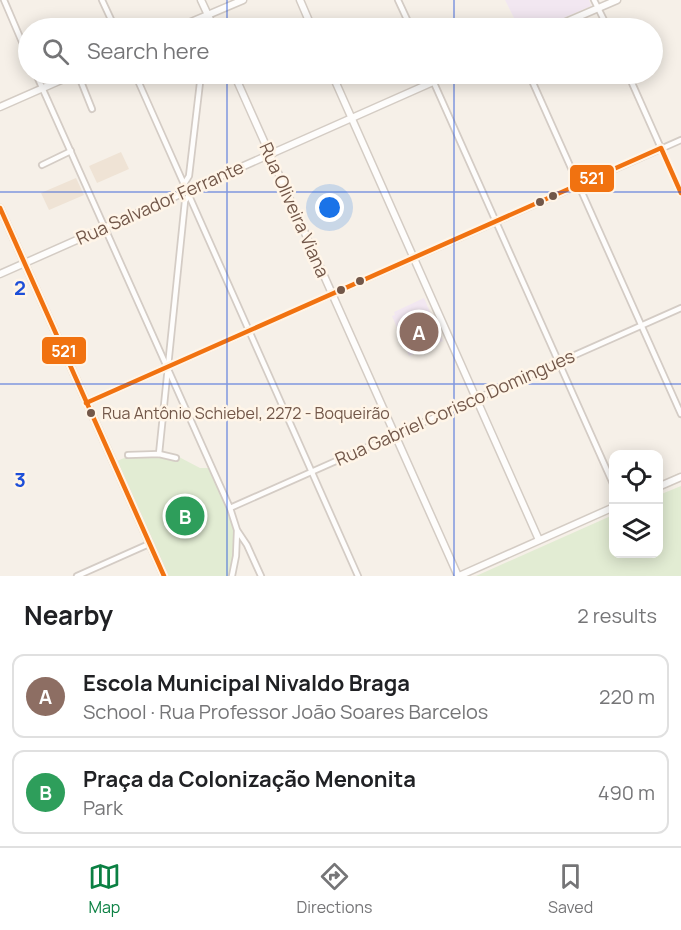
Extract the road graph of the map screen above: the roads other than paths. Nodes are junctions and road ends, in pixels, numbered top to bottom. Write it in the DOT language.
graph roads {
  1 [pos="4,0"];
  2 [pos="102,0"];
  3 [pos="201,0"];
  4 [pos="243,0"];
  5 [pos="300,0"];
  6 [pos="398,0"];
  7 [pos="594,0"];
  8 [pos="617,0"];
  9 [pos="599,8"];
  10 [pos="208,15"];
  11 [pos="110,18"];
  12 [pos="201,18"];
  13 [pos="209,18"];
  14 [pos="308,18"];
  15 [pos="406,18"];
  16 [pos="576,18"];
  17 [pos="604,18"];
  18 [pos="18,33"];
  19 [pos="41,84"];
  20 [pos="53,84"];
  21 [pos="81,84"];
  22 [pos="139,84"];
  23 [pos="200,84"];
  24 [pos="238,84"];
  25 [pos="337,84"];
  26 [pos="427,84"];
  27 [pos="435,84"];
  28 [pos="534,84"];
  29 [pos="632,84"];
  30 [pos="43,88"];
  31 [pos="0,107"];
  32 [pos="92,109"];
  33 [pos="352,117"];
  34 [pos="681,140"];
  35 [pos="661,148"];
  36 [pos="71,151"];
  37 [pos="270,154"];
  38 [pos="42,165"];
  39 [pos="579,185"];
  40 [pos="187,190"];
  41 [pos="681,193"];
  42 [pos="0,208"];
  43 [pos="496,222"];
  44 [pos="105,227"];
  45 [pos="414,258"];
  46 [pos="24,263"];
  47 [pos="0,274"];
  48 [pos="332,294"];
  49 [pos="681,308"];
  50 [pos="642,326"];
  51 [pos="249,331"];
  52 [pos="559,363"];
  53 [pos="167,367"];
  54 [pos="477,399"];
  55 [pos="86,403"];
  56 [pos="681,414"];
  57 [pos="395,435"];
  58 [pos="159,454"];
  59 [pos="128,455"];
  60 [pos="176,458"];
  61 [pos="312,472"];
  62 [pos="609,475"];
  63 [pos="681,477"];
  64 [pos="663,485"];
  65 [pos="230,508"];
  66 [pos="609,509"];
  67 [pos="237,530"];
  68 [pos="539,540"];
  69 [pos="149,544"];
  70 [pos="77,576"];
  71 [pos="164,576"];
  72 [pos="232,576"];
  73 [pos="261,576"];
  74 [pos="358,576"];
  75 [pos="458,576"];
  1 -- 18 [label="street"];
  2 -- 11 [label="street"];
  3 -- 10 [label="main road"];
  4 -- 10 [label="main road"];
  5 -- 14 [label="main road"];
  6 -- 15 [label="street"];
  7 -- 9 [label="street"];
  8 -- 9 [label="main road"];
  9 -- 16 [label="main road"];
  9 -- 17 [label="street"];
  10 -- 12 [label="main road"];
  10 -- 13 [label="main road"];
  19 -- 30 [label="street"];
  20 -- 30 [label="main road"];
  21 -- 32 [label="street"];
  22 -- 40 [label="street"];
  23 -- 40 [label="street"];
  24 -- 37 [label="main road, Rua Oliveira Viana"];
  25 -- 33 [label="main road"];
  26 -- 33 [label="main road, Rua Salvador Ferrante"];
  27 -- 43 [label="street"];
  28 -- 39 [label="street"];
  29 -- 35 [label="street"];
  30 -- 31 [label="main road"];
  30 -- 36 [label="street"];
  33 -- 37 [label="main road, Rua Salvador Ferrante"];
  33 -- 45 [label="main road"];
  34 -- 35 [label="street"];
  35 -- 39 [label="street"];
  35 -- 41 [label="street"];
  36 -- 38 [label="street"];
  36 -- 44 [label="street"];
  37 -- 40 [label="main road, Rua Salvador Ferrante"];
  37 -- 48 [label="main road, Rua Oliveira Viana"];
  39 -- 43 [label="street"];
  39 -- 50 [label="street"];
  40 -- 44 [label="main road, Rua Salvador Ferrante"];
  40 -- 51 [label="street"];
  40 -- 53 [label="street"];
  42 -- 46 [label="main road"];
  43 -- 45 [label="street"];
  43 -- 52 [label="street"];
  44 -- 46 [label="main road, Rua Salvador Ferrante"];
  44 -- 53 [label="street"];
  45 -- 48 [label="street"];
  45 -- 54 [label="main road"];
  46 -- 47 [label="main road, Rua Salvador Ferrante"];
  46 -- 55 [label="main road"];
  48 -- 51 [label="street"];
  48 -- 57 [label="main road, Rua Oliveira Viana"];
  49 -- 50 [label="street, Rua Gabriel Corisco Domingues"];
  50 -- 52 [label="street, Rua Gabriel Corisco Domingues"];
  50 -- 56 [label="street"];
  51 -- 53 [label="street"];
  51 -- 61 [label="street"];
  52 -- 54 [label="street, Rua Gabriel Corisco Domingues"];
  52 -- 62 [label="street"];
  53 -- 55 [label="street"];
  53 -- 58 [label="street"];
  53 -- 65 [label="street"];
  54 -- 57 [label="street, Rua Gabriel Corisco Domingues"];
  54 -- 68 [label="main road"];
  55 -- 69 [label="main road"];
  57 -- 61 [label="street, Rua Gabriel Corisco Domingues"];
  57 -- 75 [label="main road, Rua Oliveira Viana"];
  58 -- 59 [label="street"];
  58 -- 60 [label="street"];
  61 -- 65 [label="street, Rua Gabriel Corisco Domingues"];
  61 -- 74 [label="street"];
  63 -- 64 [label="main road"];
  65 -- 67 [label="street"];
  66 -- 68 [label="main road"];
  67 -- 72 [label="street"];
  67 -- 73 [label="street"];
  68 -- 75 [label="main road"];
  69 -- 70 [label="street"];
  69 -- 71 [label="main road"];
}
